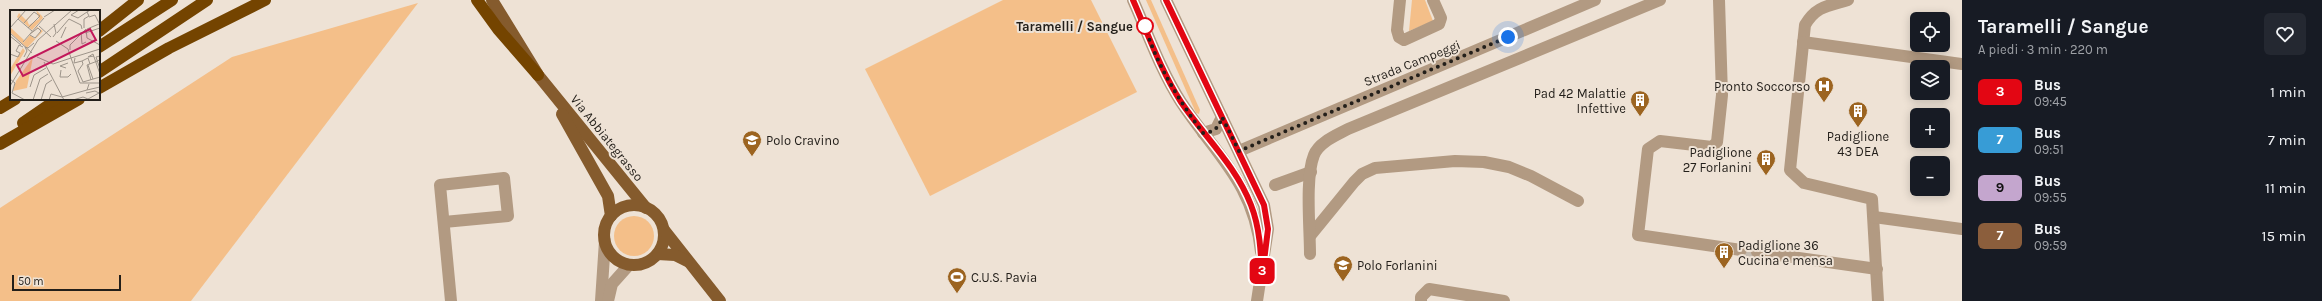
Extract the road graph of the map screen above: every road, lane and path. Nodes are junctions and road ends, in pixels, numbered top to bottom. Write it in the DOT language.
graph roads {
  1 [pos="138,0"];
  2 [pos="172,0"];
  3 [pos="207,0"];
  4 [pos="265,0"];
  5 [pos="478,0"];
  6 [pos="492,0"];
  7 [pos="1133,0"];
  8 [pos="1166,0"];
  9 [pos="1400,0"];
  10 [pos="1433,0"];
  11 [pos="1595,0"];
  12 [pos="1660,0"];
  13 [pos="1719,0"];
  14 [pos="1848,0"];
  15 [pos="100,29"];
  16 [pos="1803,42"];
  17 [pos="100,46"];
  18 [pos="1962,64"];
  19 [pos="100,71"];
  20 [pos="538,75"];
  21 [pos="100,87"];
  22 [pos="547,87"];
  23 [pos="10,99"];
  24 [pos="13,100"];
  25 [pos="57,100"];
  26 [pos="77,100"];
  27 [pos="0,107"];
  28 [pos="1222,117"];
  29 [pos="1203,133"];
  30 [pos="0,138"];
  31 [pos="0,144"];
  32 [pos="1239,151"];
  33 [pos="1311,172"];
  34 [pos="1274,185"];
  35 [pos="1578,201"];
  36 [pos="646,208"];
  37 [pos="611,216"];
  38 [pos="1874,217"];
  39 [pos="444,222"];
  40 [pos="1962,229"];
  41 [pos="664,230"];
  42 [pos="1310,236"];
  43 [pos="605,240"];
  44 [pos="1741,250"];
  45 [pos="1757,252"];
  46 [pos="658,254"];
  47 [pos="1310,254"];
  48 [pos="629,265"];
  49 [pos="694,266"];
  50 [pos="1877,269"];
  51 [pos="1262,277"];
  52 [pos="451,301"];
  53 [pos="601,301"];
  54 [pos="608,301"];
  55 [pos="720,301"];
  56 [pos="1258,301"];
  57 [pos="1421,301"];
  58 [pos="1504,301"];
  59 [pos="1878,301"];
  1 -- 15 [label="highway"];
  2 -- 17 [label="highway"];
  3 -- 19 [label="highway"];
  4 -- 21 [label="highway"];
  5 -- 20 [label="highway"];
  6 -- 20 [label="main road, Via Abbiategrasso"];
  7 -- 29 [label="street"];
  8 -- 28 [label="street"];
  9 -- 10 [label="street"];
  11 -- 32 [label="street, Strada Campeggi"];
  12 -- 33 [label="street"];
  13 -- 44 [label="street"];
  14 -- 16 [label="street"];
  16 -- 18 [label="street"];
  16 -- 38 [label="street"];
  20 -- 22 [label="main road, Via Abbiategrasso"];
  22 -- 36 [label="main road, Via Abbiategrasso"];
  22 -- 37 [label="main road, Via Abbiategrasso"];
  23 -- 27 [label="highway"];
  24 -- 27 [label="highway"];
  25 -- 30 [label="highway"];
  26 -- 31 [label="highway"];
  28 -- 29 [label="street"];
  28 -- 32 [label="street"];
  29 -- 51 [label="street"];
  32 -- 51 [label="street"];
  33 -- 34 [label="street"];
  33 -- 42 [label="street"];
  35 -- 42 [label="street"];
  36 -- 37 [label="main road"];
  36 -- 41 [label="main road"];
  37 -- 43 [label="main road"];
  38 -- 40 [label="street"];
  38 -- 50 [label="street"];
  39 -- 39 [label="street"];
  39 -- 52 [label="street"];
  41 -- 46 [label="main road"];
  41 -- 49 [label="main road"];
  42 -- 47 [label="street"];
  43 -- 48 [label="main road"];
  43 -- 53 [label="street"];
  45 -- 50 [label="street"];
  46 -- 48 [label="main road"];
  46 -- 49 [label="main road"];
  48 -- 54 [label="street"];
  49 -- 55 [label="main road"];
  50 -- 59 [label="street"];
  51 -- 56 [label="street"];
  57 -- 58 [label="street"];
}
